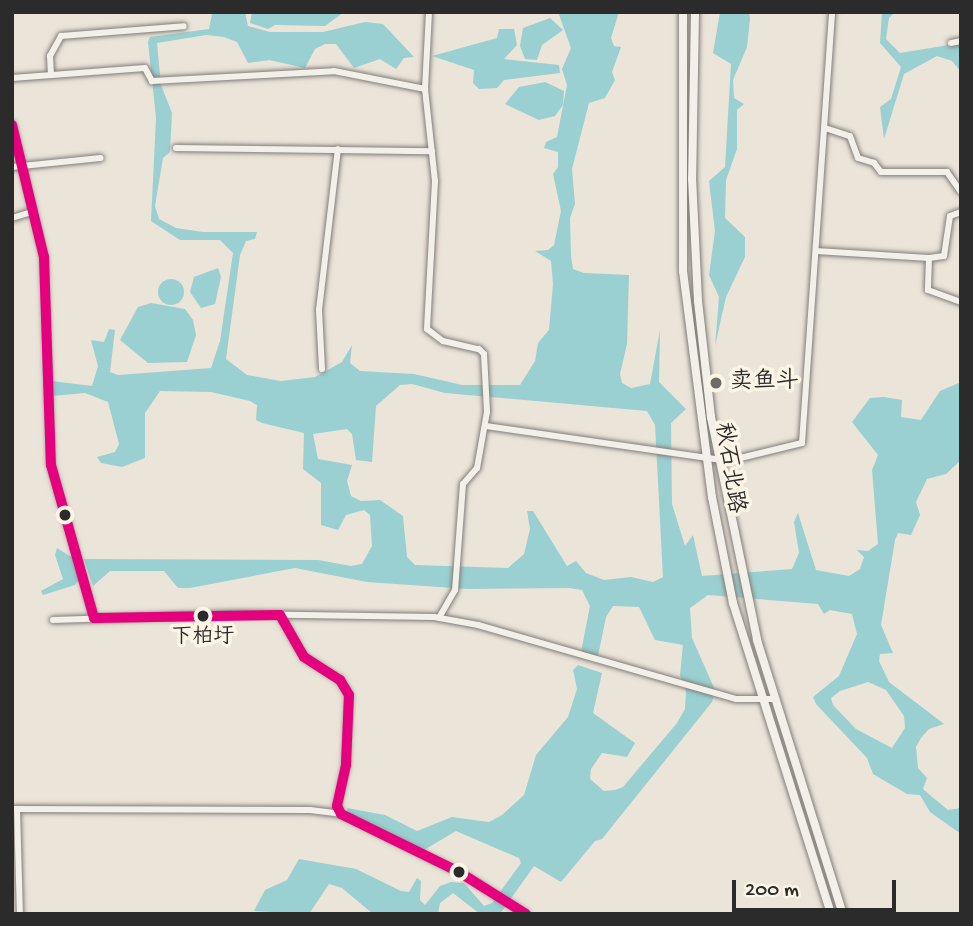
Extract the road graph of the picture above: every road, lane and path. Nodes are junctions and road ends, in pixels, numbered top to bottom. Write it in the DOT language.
graph roads {
  1 [pos="429,12"];
  2 [pos="683,12"];
  3 [pos="695,12"];
  4 [pos="832,12"];
  5 [pos="184,26"];
  6 [pos="961,41"];
  7 [pos="951,43"];
  8 [pos="51,75"];
  9 [pos="12,78"];
  10 [pos="425,89"];
  11 [pos="12,124"];
  12 [pos="825,128"];
  13 [pos="176,148"];
  14 [pos="338,149"];
  15 [pos="432,151"];
  16 [pos="101,158"];
  17 [pos="16,166"];
  18 [pos="961,192"];
  19 [pos="32,212"];
  20 [pos="961,212"];
  21 [pos="12,218"];
  22 [pos="816,251"];
  23 [pos="929,258"];
  24 [pos="961,302"];
  25 [pos="322,369"];
  26 [pos="486,426"];
  27 [pos="706,458"];
  28 [pos="719,458"];
  29 [pos="280,615"];
  30 [pos="94,618"];
  31 [pos="439,618"];
  32 [pos="53,620"];
  33 [pos="761,698"];
  34 [pos="774,699"];
  35 [pos="15,809"];
  36 [pos="341,814"];
  37 [pos="20,914"];
  38 [pos="526,914"];
  39 [pos="831,914"];
  40 [pos="843,914"];
  1 -- 10 [label="street"];
  2 -- 27 [label="main road, 秋石北路"];
  3 -- 28 [label="main road, 秋石北路"];
  4 -- 12 [label="street"];
  5 -- 8 [label="street"];
  6 -- 7 [label="street"];
  8 -- 9 [label="street"];
  8 -- 10 [label="street"];
  10 -- 15 [label="street"];
  11 -- 17 [label="street"];
  12 -- 18 [label="street"];
  12 -- 22 [label="street"];
  13 -- 14 [label="street"];
  14 -- 15 [label="street"];
  14 -- 25 [label="street"];
  15 -- 26 [label="street"];
  16 -- 17 [label="street"];
  17 -- 19 [label="street"];
  19 -- 21 [label="street"];
  19 -- 30 [label="street"];
  20 -- 23 [label="street"];
  22 -- 23 [label="street"];
  22 -- 28 [label="street"];
  23 -- 24 [label="street"];
  26 -- 27 [label="street"];
  26 -- 31 [label="street"];
  27 -- 28 [label="street"];
  27 -- 33 [label="main road, 秋石北路"];
  28 -- 34 [label="main road, 秋石北路"];
  29 -- 30 [label="street"];
  29 -- 31 [label="street"];
  29 -- 36 [label="street"];
  30 -- 32 [label="street"];
  31 -- 33 [label="street"];
  33 -- 34 [label="street"];
  33 -- 39 [label="main road, 秋石北路"];
  34 -- 40 [label="main road, 秋石北路"];
  35 -- 36 [label="street"];
  35 -- 37 [label="street"];
  36 -- 38 [label="street"];
}
